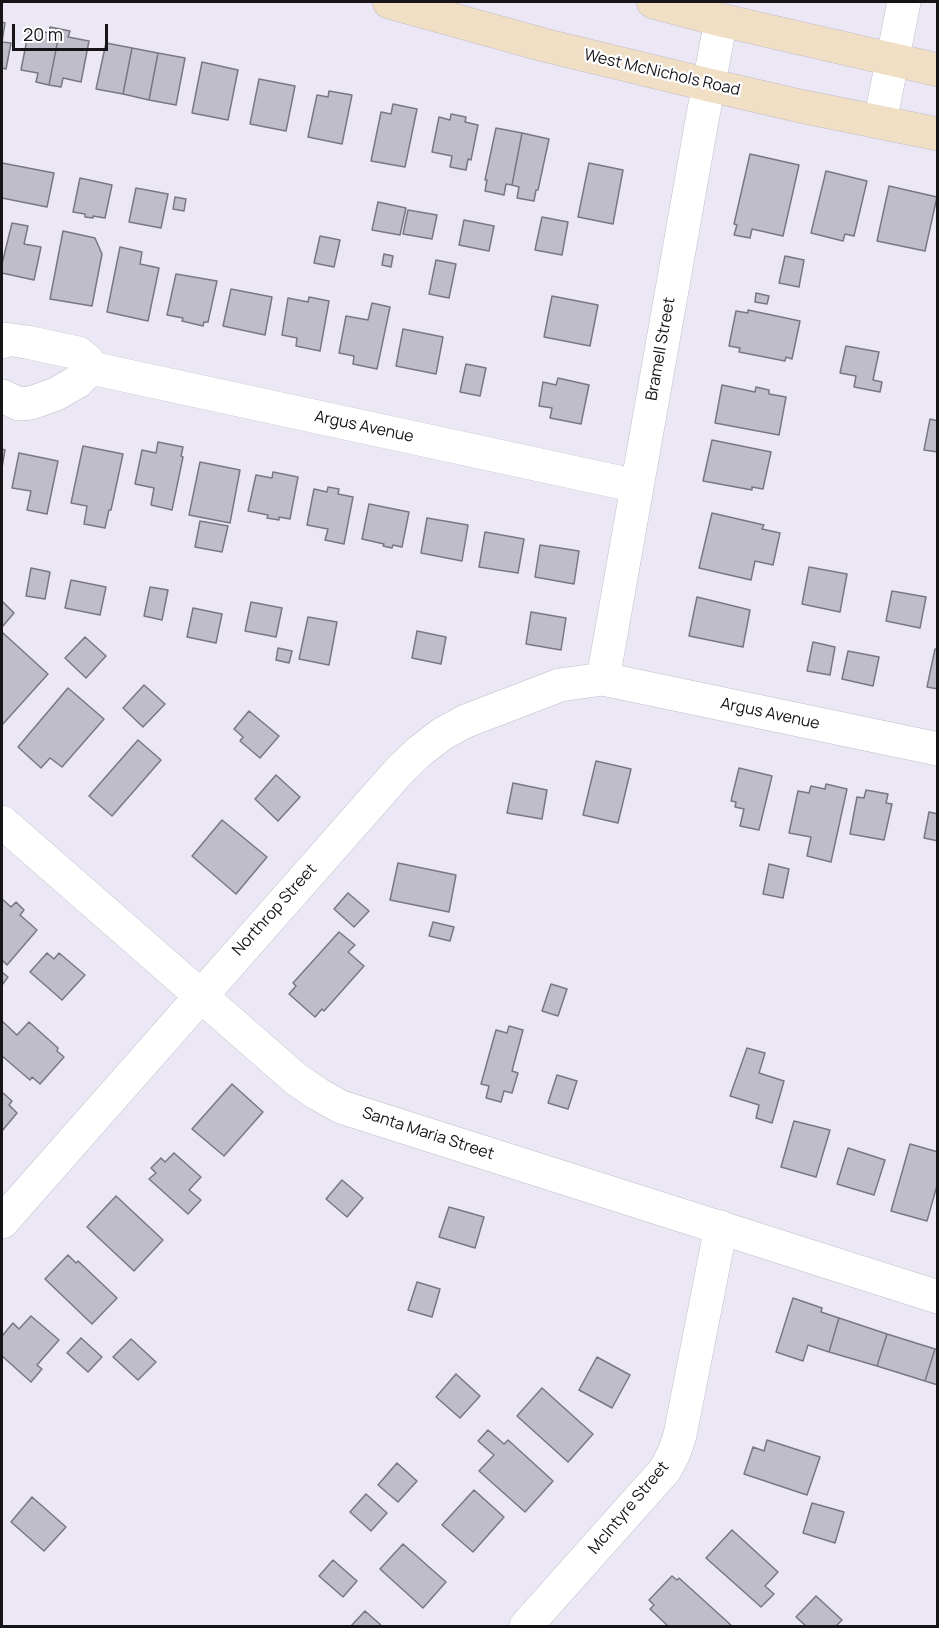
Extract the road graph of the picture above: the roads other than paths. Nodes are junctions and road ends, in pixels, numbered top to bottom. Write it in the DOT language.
graph roads {
  1 [pos="654,2"];
  2 [pos="904,2"];
  3 [pos="404,4"];
  4 [pos="721,20"];
  5 [pos="892,58"];
  6 [pos="938,70"];
  7 [pos="709,85"];
  8 [pos="880,122"];
  9 [pos="938,134"];
  10 [pos="2,342"];
  11 [pos="91,368"];
  12 [pos="2,396"];
  13 [pos="638,486"];
  14 [pos="603,679"];
  15 [pos="938,748"];
  16 [pos="2,822"];
  17 [pos="200,994"];
  18 [pos="2,1222"];
  19 [pos="721,1227"];
  20 [pos="938,1297"];
  21 [pos="526,1626"];
  1 -- 4 [label="main road"];
  2 -- 5 [label="street"];
  3 -- 7 [label="main road, West McNichols Road"];
  4 -- 5 [label="main road"];
  4 -- 7 [label="street, Bramell Street"];
  5 -- 6 [label="main road"];
  5 -- 8 [label="street"];
  7 -- 8 [label="main road, West McNichols Road"];
  7 -- 13 [label="street, Bramell Street"];
  8 -- 9 [label="main road, West McNichols Road"];
  10 -- 11 [label="street, Argus Avenue"];
  11 -- 12 [label="street"];
  11 -- 13 [label="street, Argus Avenue"];
  13 -- 14 [label="street, Bramell Street"];
  14 -- 15 [label="street, Argus Avenue"];
  14 -- 17 [label="street, Northrop Street"];
  16 -- 17 [label="street, Santa Maria Street"];
  17 -- 18 [label="street, Northrop Street"];
  17 -- 19 [label="street, Santa Maria Street"];
  19 -- 20 [label="street, Santa Maria Street"];
  19 -- 21 [label="street, McIntyre Street"];
}
